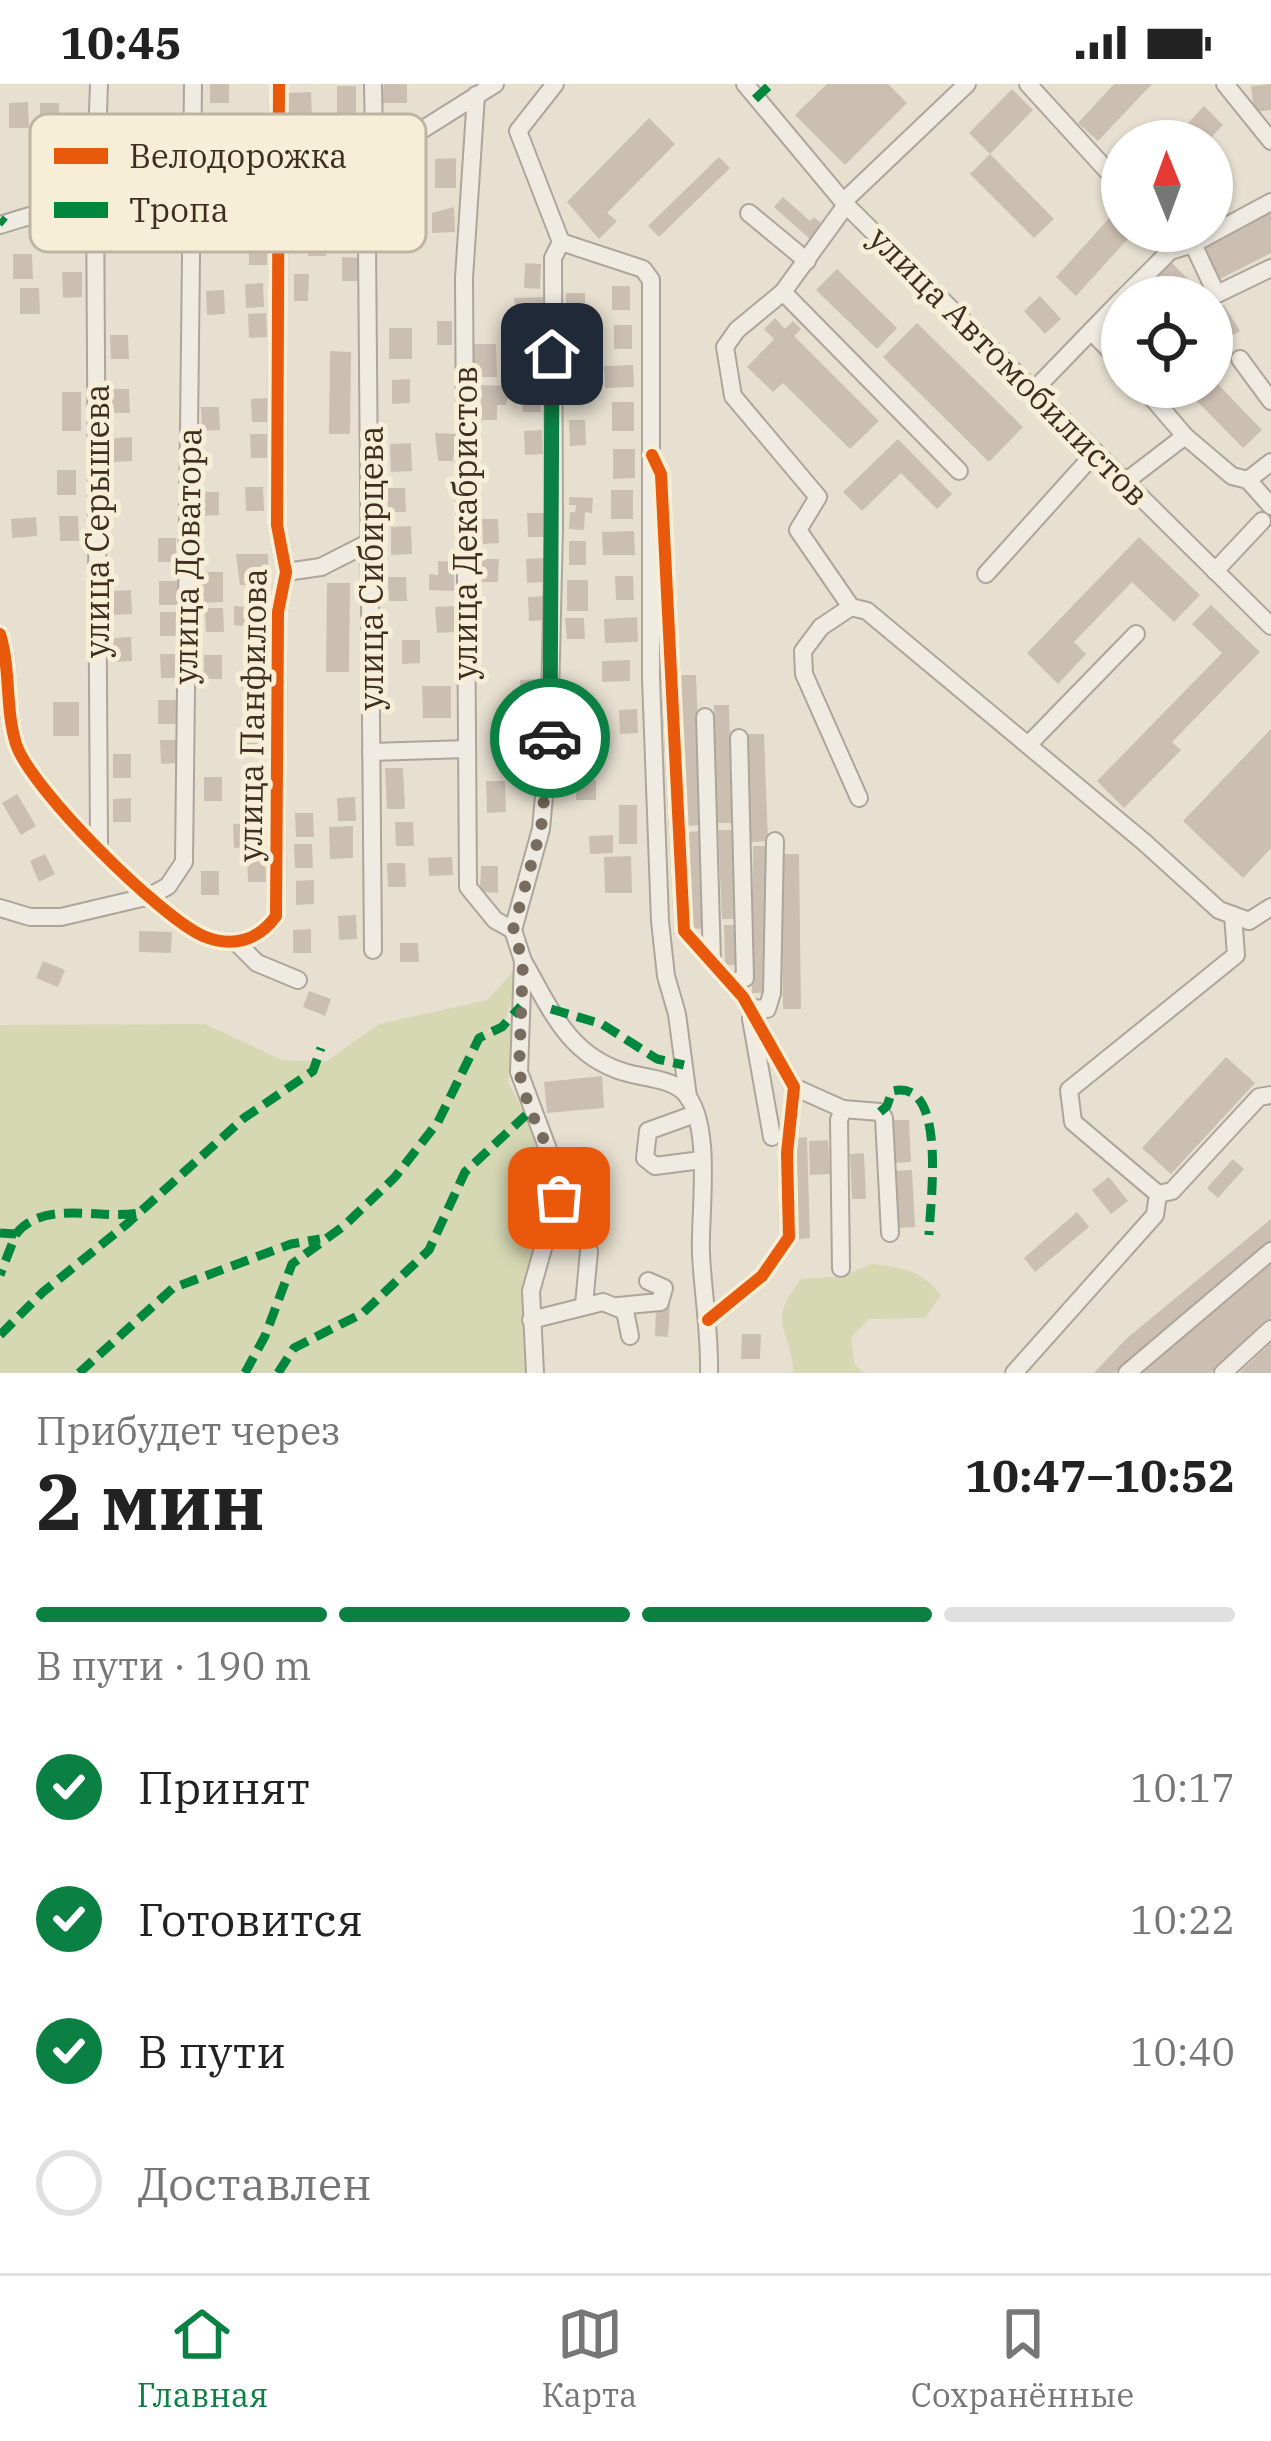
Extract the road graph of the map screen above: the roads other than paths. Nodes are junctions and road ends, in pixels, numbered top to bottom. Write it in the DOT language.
graph roads {
  1 [pos="99,84"];
  2 [pos="194,84"];
  3 [pos="279,84"];
  4 [pos="373,84"];
  5 [pos="495,84"];
  6 [pos="555,84"];
  7 [pos="771,84"];
  8 [pos="967,84"];
  9 [pos="1028,84"];
  10 [pos="1225,84"];
  11 [pos="750,92"];
  12 [pos="476,95"];
  13 [pos="98,114"];
  14 [pos="193,114"];
  15 [pos="278,114"];
  16 [pos="374,114"];
  17 [pos="426,127"];
  18 [pos="1271,141"];
  19 [pos="1101,164"];
  20 [pos="1271,202"];
  21 [pos="844,204"];
  22 [pos="749,213"];
  23 [pos="30,216"];
  24 [pos="1233,222"];
  25 [pos="0,225"];
  26 [pos="561,242"];
  27 [pos="94,252"];
  28 [pos="190,252"];
  29 [pos="280,252"];
  30 [pos="370,252"];
  31 [pos="1169,252"];
  32 [pos="807,261"];
  33 [pos="1271,268"];
  34 [pos="1145,276"];
  35 [pos="1233,286"];
  36 [pos="783,292"];
  37 [pos="1101,321"];
  38 [pos="1091,331"];
  39 [pos="1101,341"];
  40 [pos="1240,359"];
  41 [pos="1033,392"];
  42 [pos="1271,401"];
  43 [pos="1161,408"];
  44 [pos="1185,436"];
  45 [pos="1095,453"];
  46 [pos="652,455"];
  47 [pos="1271,462"];
  48 [pos="959,470"];
  49 [pos="1248,480"];
  50 [pos="1125,482"];
  51 [pos="1269,515"];
  52 [pos="370,542"];
  53 [pos="1215,571"];
  54 [pos="286,572"];
  55 [pos="986,574"];
  56 [pos="850,607"];
  57 [pos="1271,626"];
  58 [pos="0,634"];
  59 [pos="1136,634"];
  60 [pos="706,717"];
  61 [pos="739,738"];
  62 [pos="1028,745"];
  63 [pos="466,749"];
  64 [pos="371,752"];
  65 [pos="677,762"];
  66 [pos="655,774"];
  67 [pos="860,798"];
  68 [pos="775,841"];
  69 [pos="98,845"];
  70 [pos="150,896"];
  71 [pos="1271,907"];
  72 [pos="0,908"];
  73 [pos="1233,915"];
  74 [pos="513,930"];
  75 [pos="236,943"];
  76 [pos="373,950"];
  77 [pos="523,961"];
  78 [pos="712,962"];
  79 [pos="298,980"];
  80 [pos="730,983"];
  81 [pos="749,1001"];
  82 [pos="794,1087"];
  83 [pos="1271,1095"];
  84 [pos="692,1106"];
  85 [pos="843,1109"];
  86 [pos="772,1137"];
  87 [pos="701,1160"];
  88 [pos="1158,1194"];
  89 [pos="890,1233"];
  90 [pos="589,1251"];
  91 [pos="1271,1251"];
  92 [pos="841,1268"];
  93 [pos="648,1280"];
  94 [pos="584,1305"];
  95 [pos="616,1306"];
  96 [pos="531,1320"];
  97 [pos="708,1320"];
  98 [pos="1271,1329"];
  99 [pos="630,1336"];
  100 [pos="535,1373"];
  101 [pos="705,1373"];
  102 [pos="1014,1373"];
  103 [pos="1127,1373"];
  104 [pos="1223,1373"];
  1 -- 13 [label="street, улица Серышева"];
  2 -- 14 [label="street, улица Доватора"];
  3 -- 15 [label="street, улица Панфилова"];
  4 -- 16 [label="street"];
  5 -- 12 [label="street"];
  6 -- 26 [label="street"];
  7 -- 11 [label="street, улица Автомобилистов"];
  8 -- 21 [label="street"];
  9 -- 19 [label="street"];
  10 -- 18 [label="street"];
  11 -- 21 [label="street, улица Автомобилистов"];
  12 -- 17 [label="street"];
  12 -- 63 [label="street, улица Декабристов"];
  20 -- 24 [label="street"];
  21 -- 32 [label="street"];
  21 -- 41 [label="street, улица Автомобилистов"];
  22 -- 32 [label="street"];
  23 -- 25 [label="street"];
  26 -- 46 [label="street"];
  26 -- 74 [label="street"];
  27 -- 69 [label="street, улица Серышева"];
  28 -- 70 [label="street, улица Доватора"];
  29 -- 54 [label="street, улица Панфилова"];
  30 -- 52 [label="street, улица Сибирцева"];
  31 -- 34 [label="street"];
  32 -- 36 [label="street"];
  33 -- 35 [label="street"];
  36 -- 48 [label="street"];
  36 -- 56 [label="street"];
  37 -- 38 [label="street"];
  38 -- 39 [label="street"];
  38 -- 41 [label="street"];
  40 -- 42 [label="street"];
  41 -- 45 [label="street, улица Автомобилистов"];
  43 -- 44 [label="street"];
  44 -- 49 [label="street"];
  44 -- 50 [label="street"];
  45 -- 50 [label="street, улица Автомобилистов"];
  45 -- 55 [label="street"];
  46 -- 65 [label="street"];
  46 -- 66 [label="street"];
  47 -- 49 [label="street"];
  49 -- 51 [label="street"];
  50 -- 53 [label="street, улица Автомобилистов"];
  51 -- 53 [label="street"];
  52 -- 54 [label="street"];
  52 -- 64 [label="street, улица Сибирцева"];
  53 -- 57 [label="street, улица Автомобилистов"];
  54 -- 75 [label="street, улица Панфилова"];
  56 -- 62 [label="street"];
  56 -- 67 [label="street"];
  58 -- 69 [label="street"];
  59 -- 62 [label="street"];
  60 -- 78 [label="street"];
  61 -- 80 [label="street"];
  62 -- 73 [label="street"];
  63 -- 64 [label="street"];
  63 -- 74 [label="street, улица Декабристов"];
  64 -- 76 [label="street, улица Сибирцева"];
  65 -- 66 [label="street"];
  65 -- 78 [label="street"];
  66 -- 84 [label="street"];
  68 -- 81 [label="street"];
  69 -- 70 [label="street"];
  70 -- 72 [label="street"];
  70 -- 75 [label="street"];
  71 -- 73 [label="street"];
  73 -- 88 [label="street"];
  74 -- 77 [label="street"];
  75 -- 79 [label="street"];
  77 -- 84 [label="street"];
  77 -- 96 [label="street"];
  78 -- 80 [label="street"];
  80 -- 81 [label="street"];
  81 -- 82 [label="street"];
  81 -- 86 [label="street"];
  82 -- 85 [label="street"];
  82 -- 97 [label="street"];
  83 -- 88 [label="street"];
  84 -- 87 [label="street"];
  84 -- 87 [label="street"];
  85 -- 89 [label="street"];
  85 -- 92 [label="street"];
  87 -- 97 [label="street"];
  88 -- 102 [label="street"];
  90 -- 94 [label="street"];
  91 -- 103 [label="street"];
  93 -- 95 [label="street"];
  94 -- 95 [label="street"];
  94 -- 96 [label="street"];
  95 -- 99 [label="street"];
  96 -- 100 [label="street"];
  97 -- 101 [label="street"];
  98 -- 104 [label="street"];
}
